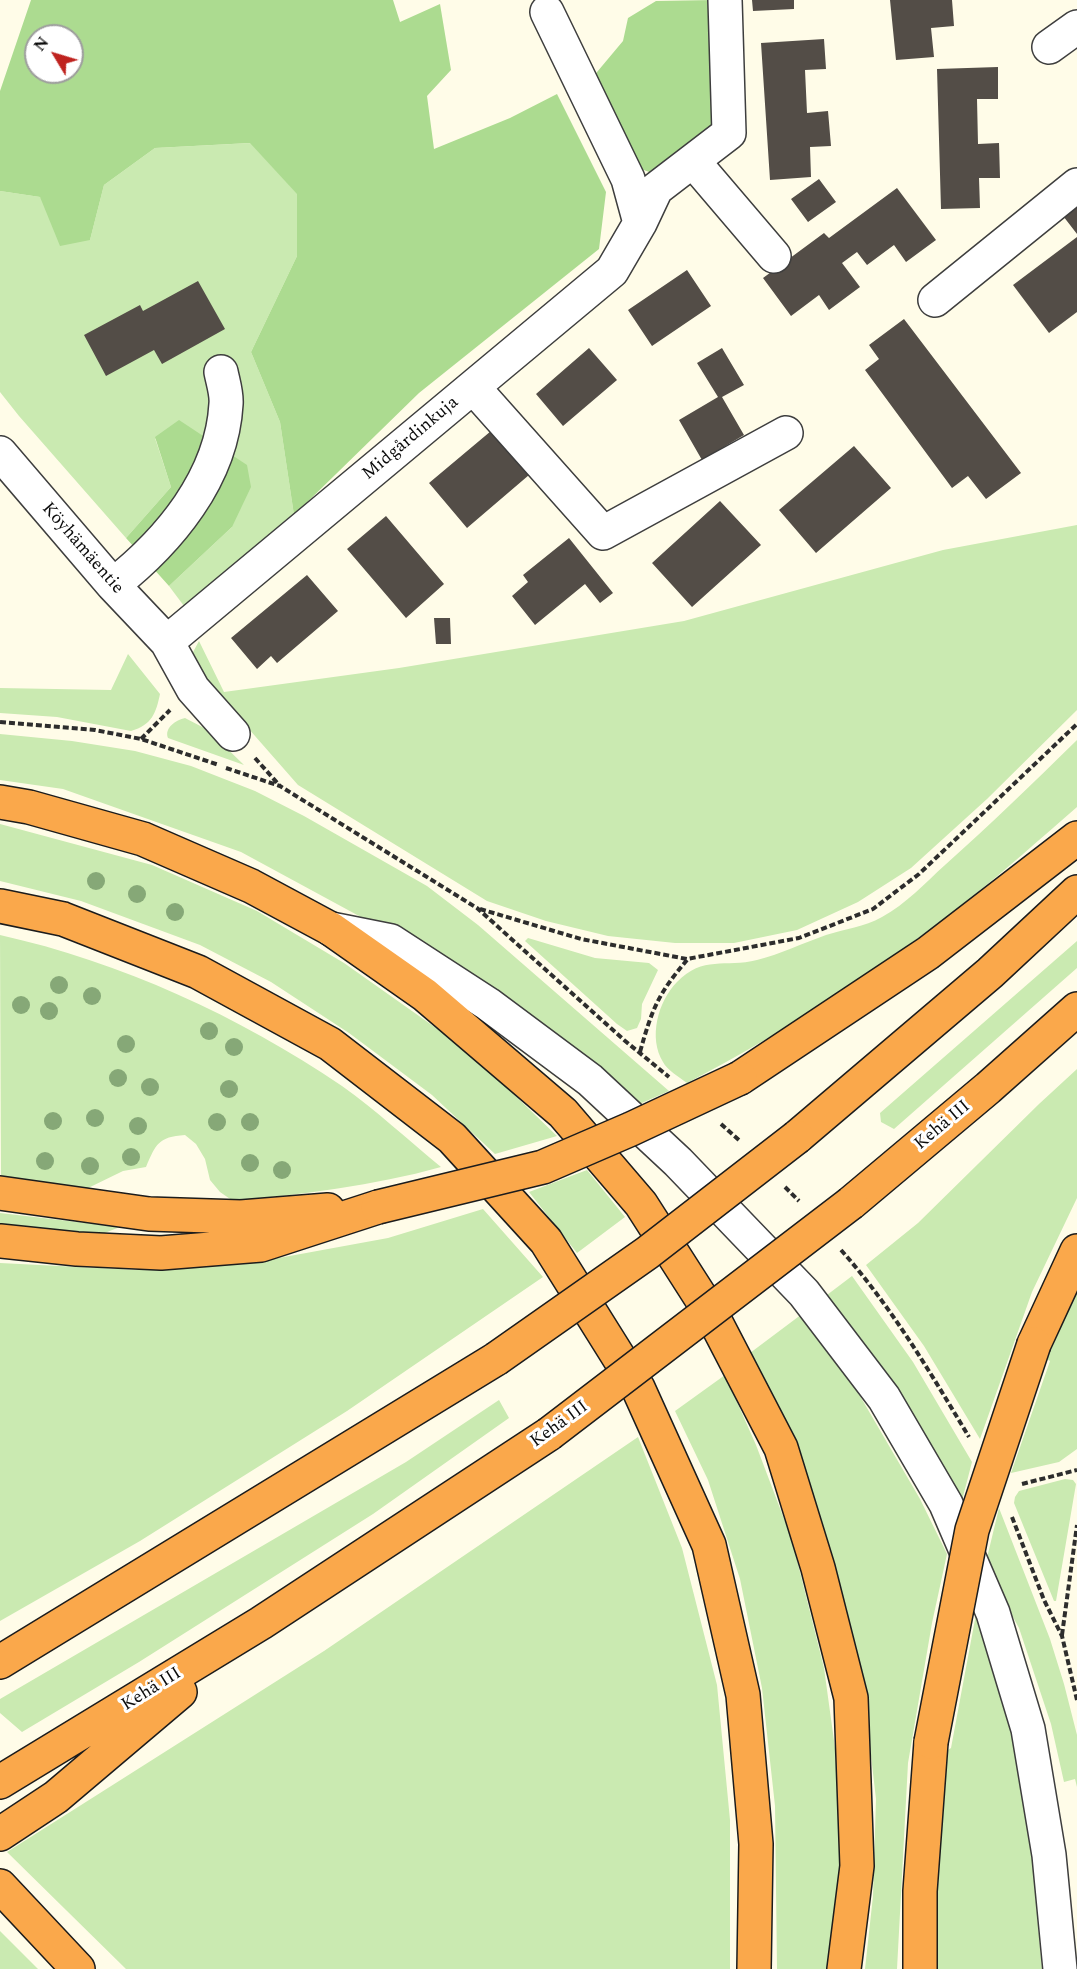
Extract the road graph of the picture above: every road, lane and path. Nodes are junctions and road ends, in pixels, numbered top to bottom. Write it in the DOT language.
graph roads {
  1 [pos="725,0"];
  2 [pos="548,12"];
  3 [pos="1077,27"];
  4 [pos="1049,47"];
  5 [pos="693,161"];
  6 [pos="1077,185"];
  7 [pos="640,223"];
  8 [pos="774,256"];
  9 [pos="935,300"];
  10 [pos="221,372"];
  11 [pos="473,387"];
  12 [pos="786,433"];
  13 [pos="0,453"];
  14 [pos="113,585"];
  15 [pos="167,642"];
  16 [pos="193,689"];
  17 [pos="1077,724"];
  18 [pos="232,734"];
  19 [pos="141,739"];
  20 [pos="0,802"];
  21 [pos="1077,838"];
  22 [pos="1077,892"];
  23 [pos="0,906"];
  24 [pos="477,908"];
  25 [pos="331,929"];
  26 [pos="687,959"];
  27 [pos="1077,1009"];
  28 [pos="640,1052"];
  29 [pos="0,1193"];
  30 [pos="378,1207"];
  31 [pos="0,1241"];
  32 [pos="1077,1251"];
  33 [pos="1077,1470"];
  34 [pos="1018,1485"];
  35 [pos="1077,1525"];
  36 [pos="261,1623"];
  37 [pos="1062,1636"];
  38 [pos="0,1662"];
  39 [pos="14,1774"];
  40 [pos="0,1834"];
  41 [pos="0,1886"];
  42 [pos="78,1969"];
  43 [pos="754,1969"];
  44 [pos="844,1969"];
  45 [pos="920,1969"];
  46 [pos="1060,1969"];
  1 -- 5 [label="street, Midgårdinkuja"];
  2 -- 7 [label="street"];
  3 -- 4 [label="street"];
  5 -- 7 [label="street, Midgårdinkuja"];
  5 -- 8 [label="street"];
  6 -- 9 [label="street"];
  7 -- 11 [label="street, Midgårdinkuja"];
  10 -- 14 [label="street"];
  11 -- 12 [label="street"];
  11 -- 15 [label="street, Midgårdinkuja"];
  13 -- 14 [label="street, Köyhämäentie"];
  14 -- 15 [label="street, Köyhämäentie"];
  15 -- 16 [label="street, Köyhämäentie"];
  16 -- 18 [label="street, Köyhämäentie"];
  16 -- 19 [label="path"];
  17 -- 26 [label="path"];
  20 -- 25 [label="highway"];
  21 -- 30 [label="highway, bridge"];
  22 -- 38 [label="highway, bridge"];
  23 -- 43 [label="highway"];
  24 -- 26 [label="path"];
  25 -- 44 [label="highway"];
  25 -- 46 [label="street"];
  26 -- 28 [label="path"];
  27 -- 36 [label="highway, Kehä III, bridge"];
  29 -- 30 [label="highway"];
  30 -- 31 [label="highway"];
  32 -- 45 [label="highway, bridge"];
  33 -- 34 [label="path"];
  35 -- 37 [label="path"];
  36 -- 39 [label="highway, Kehä III"];
  36 -- 40 [label="highway"];
  41 -- 42 [label="highway"];
}
